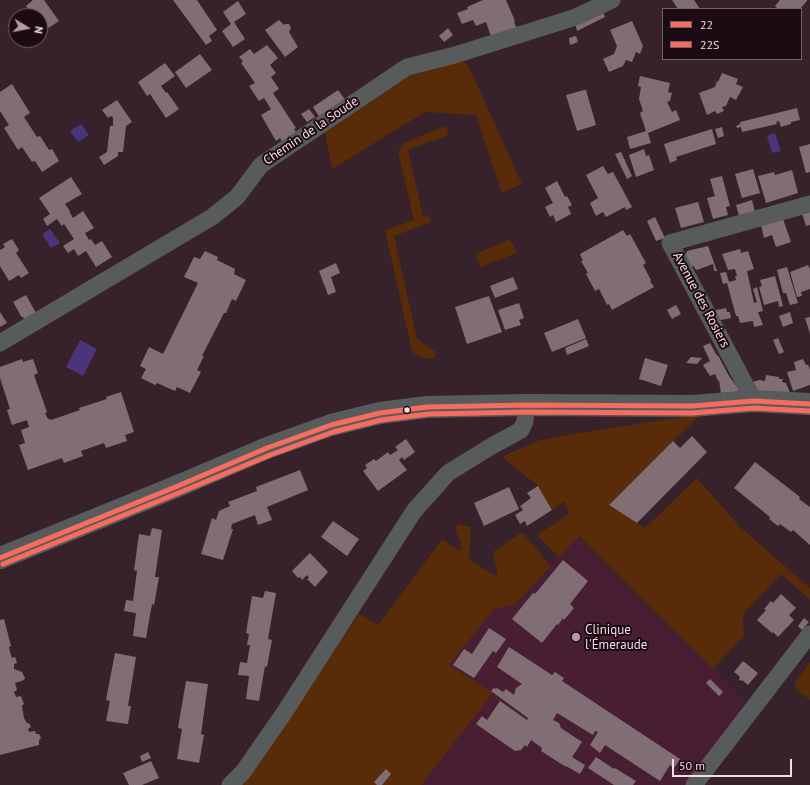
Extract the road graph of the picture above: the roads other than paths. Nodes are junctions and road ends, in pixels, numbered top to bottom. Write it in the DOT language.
graph roads {
  1 [pos="612,0"];
  2 [pos="810,204"];
  3 [pos="0,343"];
  4 [pos="754,401"];
  5 [pos="810,404"];
  6 [pos="526,405"];
  7 [pos="0,558"];
  8 [pos="810,634"];
  9 [pos="230,785"];
  10 [pos="694,785"];
  1 -- 3 [label="street, Chemin de la Soude"];
  2 -- 4 [label="street, Avenue des Rosiers"];
  4 -- 5 [label="street"];
  4 -- 6 [label="street"];
  6 -- 7 [label="street"];
  6 -- 9 [label="street"];
  8 -- 10 [label="street"];
}
